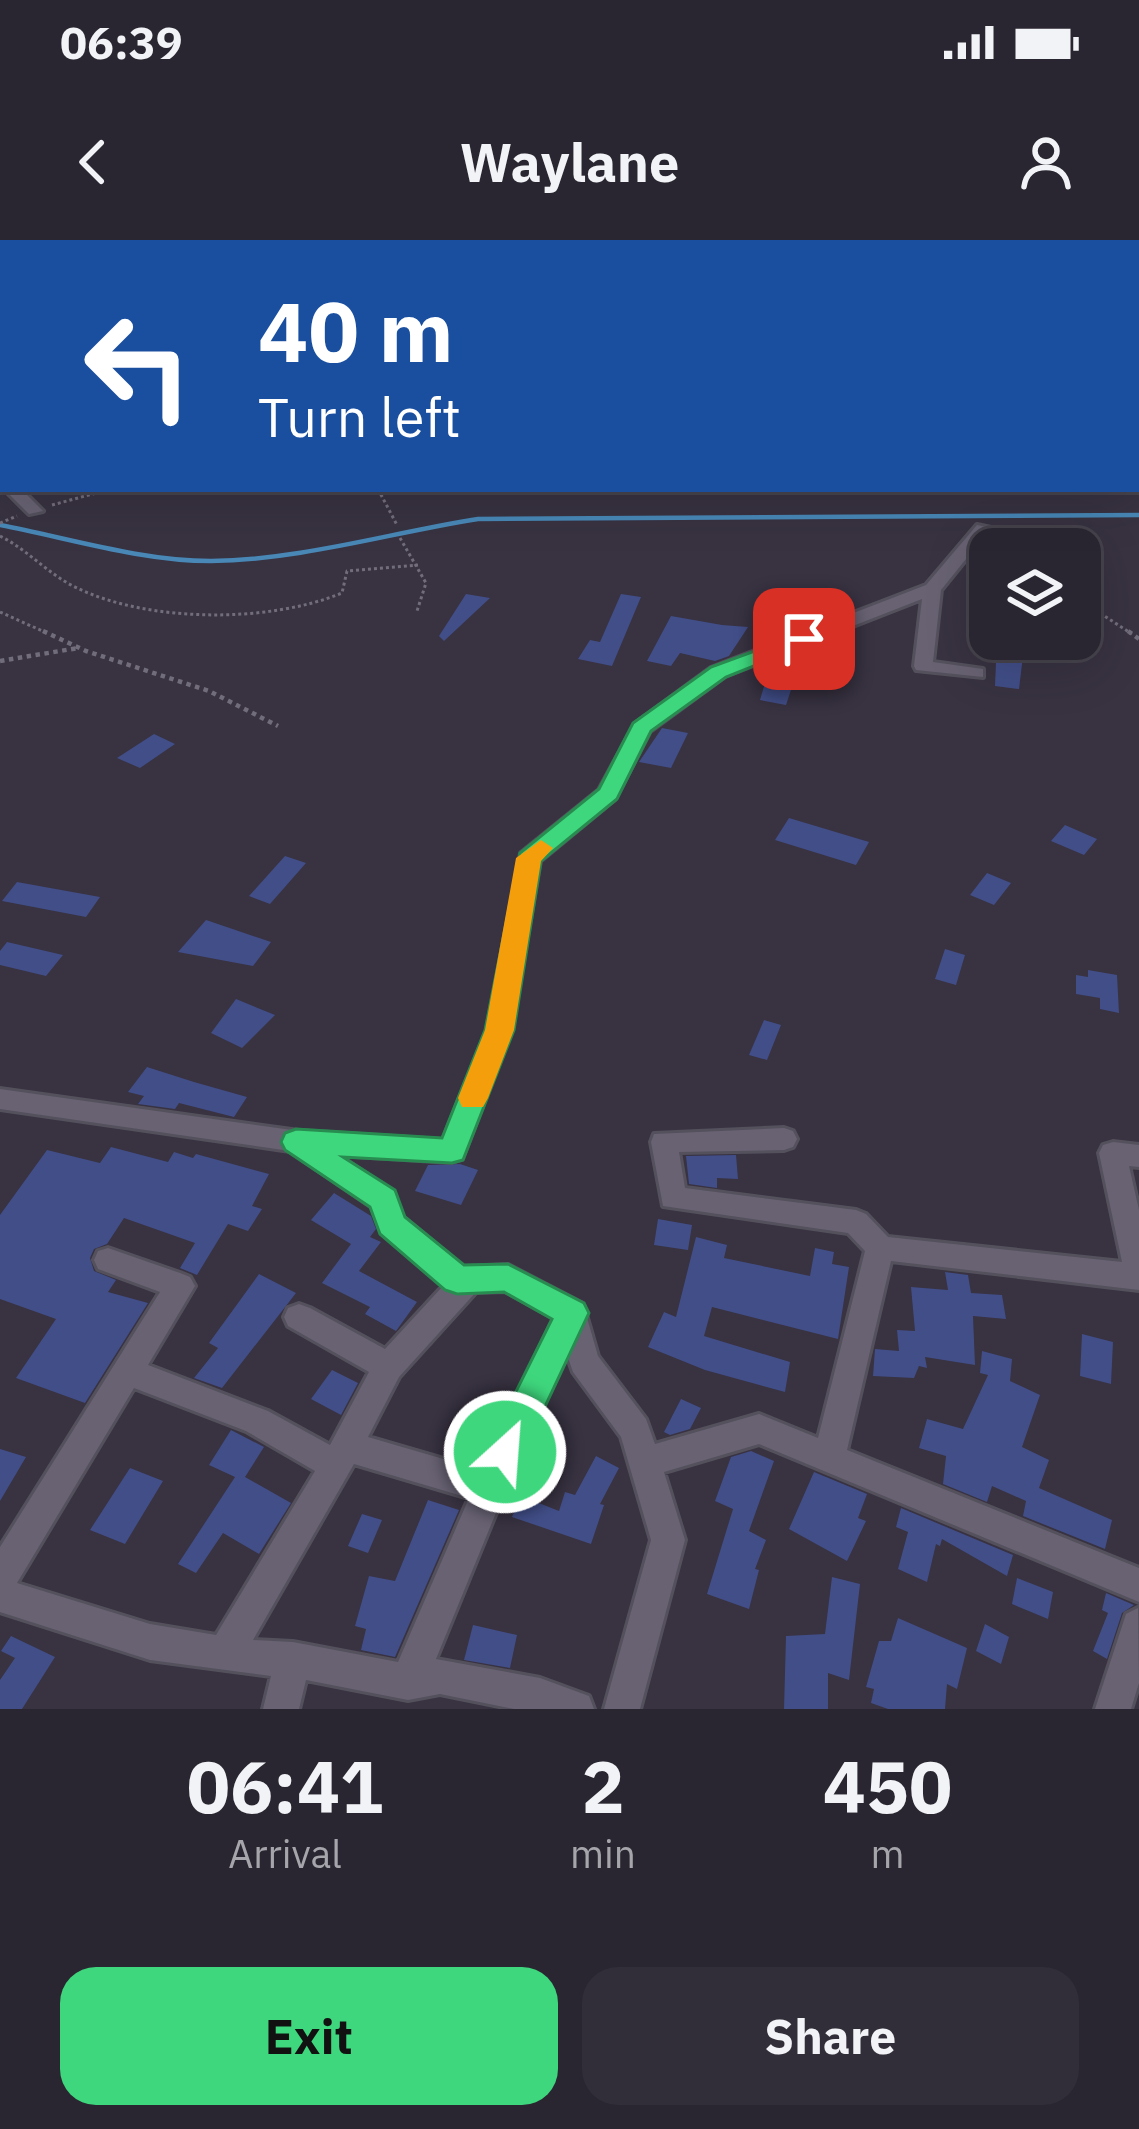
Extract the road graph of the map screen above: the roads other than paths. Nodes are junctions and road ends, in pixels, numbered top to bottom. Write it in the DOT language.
graph roads {
  1 [pos="15,492"];
  2 [pos="35,511"];
  3 [pos="969,544"];
  4 [pos="932,589"];
  5 [pos="976,674"];
  6 [pos="0,1100"];
  7 [pos="784,1138"];
  8 [pos="296,1142"];
  9 [pos="1139,1156"];
  10 [pos="880,1248"];
  11 [pos="108,1260"];
  12 [pos="1139,1276"];
  13 [pos="467,1281"];
  14 [pos="572,1313"];
  15 [pos="299,1317"];
  16 [pos="388,1366"];
  17 [pos="130,1372"];
  18 [pos="342,1456"];
  19 [pos="829,1459"];
  20 [pos="644,1463"];
  21 [pos="490,1489"];
  22 [pos="0,1580"];
  23 [pos="1139,1585"];
  24 [pos="0,1594"];
  25 [pos="1139,1626"];
  26 [pos="224,1654"];
  27 [pos="293,1660"];
  28 [pos="408,1682"];
  29 [pos="281,1709"];
  30 [pos="576,1709"];
  31 [pos="622,1709"];
  32 [pos="1113,1709"];
  1 -- 2 [label="street"];
  3 -- 4 [label="street"];
  4 -- 5 [label="street"];
  4 -- 8 [label="street"];
  6 -- 8 [label="street"];
  7 -- 10 [label="street"];
  8 -- 13 [label="street"];
  9 -- 12 [label="street"];
  10 -- 12 [label="street"];
  10 -- 19 [label="street"];
  11 -- 17 [label="street"];
  13 -- 14 [label="street"];
  13 -- 16 [label="street"];
  14 -- 20 [label="street"];
  14 -- 21 [label="street"];
  15 -- 16 [label="street"];
  16 -- 18 [label="street"];
  17 -- 18 [label="street"];
  17 -- 22 [label="street"];
  18 -- 21 [label="street"];
  18 -- 26 [label="street"];
  19 -- 20 [label="street"];
  19 -- 23 [label="street"];
  20 -- 31 [label="street"];
  21 -- 28 [label="street"];
  24 -- 26 [label="street"];
  25 -- 32 [label="street"];
  26 -- 27 [label="street"];
  27 -- 28 [label="street"];
  27 -- 29 [label="street"];
  28 -- 30 [label="street"];
}
